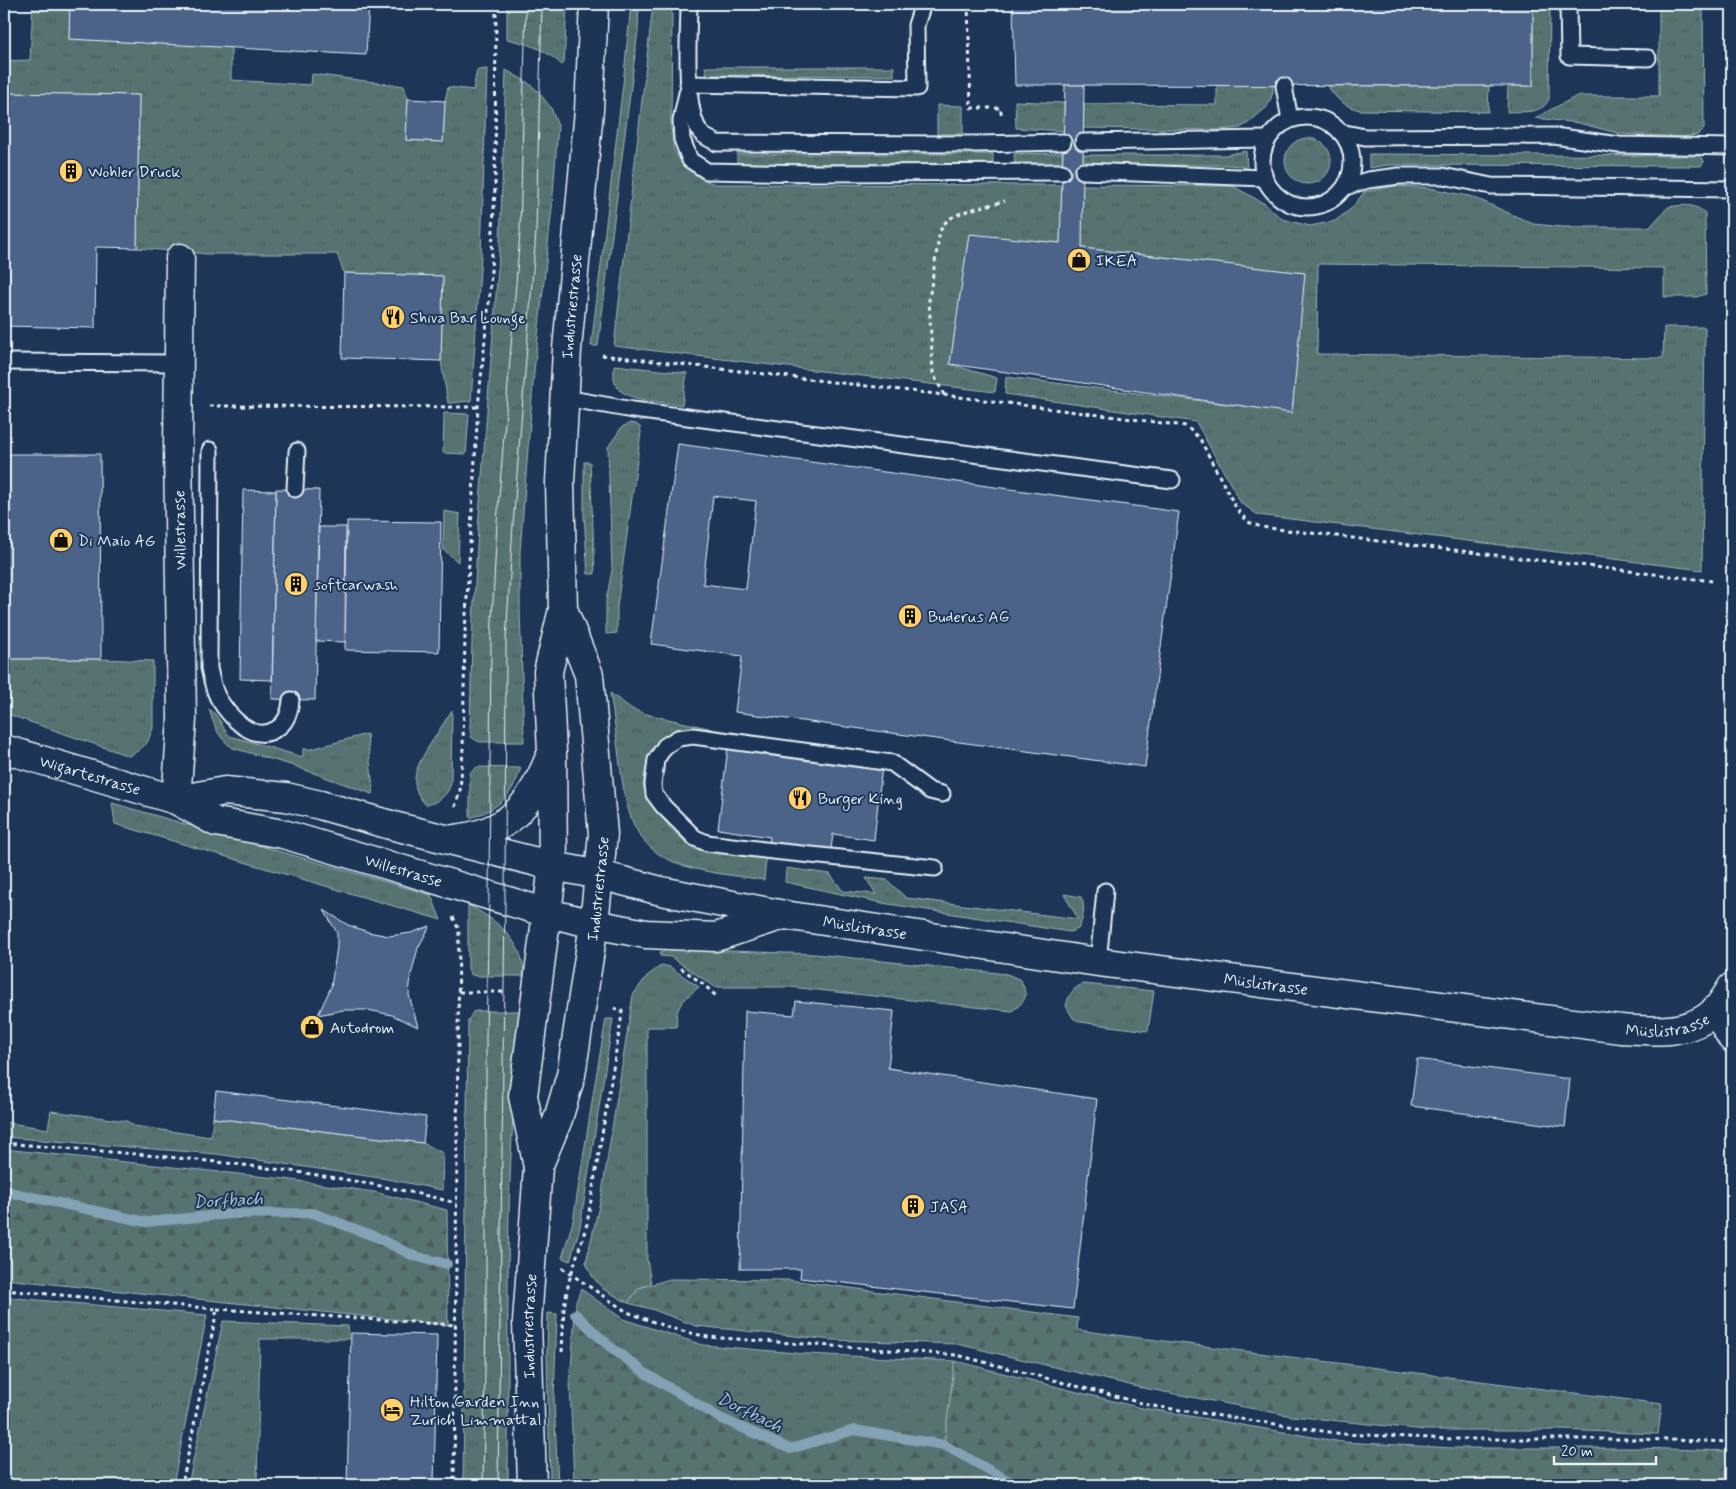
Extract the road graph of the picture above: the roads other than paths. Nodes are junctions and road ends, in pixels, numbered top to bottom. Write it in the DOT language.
graph roads {
  1 [pos="594,4"];
  2 [pos="689,4"];
  3 [pos="923,4"];
  4 [pos="1568,4"];
  5 [pos="1648,58"];
  6 [pos="688,84"];
  7 [pos="1284,86"];
  8 [pos="1290,120"];
  9 [pos="1340,132"];
  10 [pos="1268,139"];
  11 [pos="1064,142"];
  12 [pos="1083,142"];
  13 [pos="1732,147"];
  14 [pos="1083,171"];
  15 [pos="1062,172"];
  16 [pos="1264,178"];
  17 [pos="1345,187"];
  18 [pos="1732,189"];
  19 [pos="180,258"];
  20 [pos="4,362"];
  21 [pos="179,363"];
  22 [pos="565,398"];
  23 [pos="210,450"];
  24 [pos="297,451"];
  25 [pos="1172,480"];
  26 [pos="295,489"];
  27 [pos="563,609"];
  28 [pos="291,700"];
  29 [pos="4,749"];
  30 [pos="552,752"];
  31 [pos="942,794"];
  32 [pos="176,800"];
  33 [pos="449,840"];
  34 [pos="553,866"];
  35 [pos="935,868"];
  36 [pos="600,875"];
  37 [pos="1105,891"];
  38 [pos="548,912"];
  39 [pos="784,915"];
  40 [pos="594,924"];
  41 [pos="1098,962"];
  42 [pos="1732,987"];
  43 [pos="1715,1010"];
  44 [pos="1732,1038"];
  45 [pos="538,1167"];
  46 [pos="532,1485"];
  1 -- 22 [label="street, Industriestrasse"];
  2 -- 6 [label="lane"];
  3 -- 6 [label="lane"];
  4 -- 5 [label="lane"];
  6 -- 11 [label="lane"];
  6 -- 15 [label="lane"];
  7 -- 8 [label="lane"];
  8 -- 9 [label="lane"];
  8 -- 10 [label="lane"];
  9 -- 13 [label="lane"];
  9 -- 17 [label="lane"];
  10 -- 12 [label="lane"];
  10 -- 16 [label="lane"];
  14 -- 16 [label="lane"];
  16 -- 17 [label="lane"];
  17 -- 18 [label="lane"];
  19 -- 21 [label="street, Willestrasse"];
  20 -- 21 [label="lane"];
  21 -- 32 [label="street, Willestrasse"];
  22 -- 25 [label="lane"];
  22 -- 27 [label="street, Industriestrasse"];
  23 -- 28 [label="lane"];
  24 -- 26 [label="lane"];
  27 -- 30 [label="street, Industriestrasse"];
  27 -- 36 [label="street, Industriestrasse"];
  29 -- 32 [label="street, Wigartestrasse"];
  30 -- 33 [label="street"];
  30 -- 34 [label="street, Industriestrasse"];
  31 -- 35 [label="lane"];
  32 -- 33 [label="street"];
  32 -- 38 [label="street, Willestrasse"];
  33 -- 34 [label="street"];
  34 -- 36 [label="street, Müslistrasse"];
  34 -- 38 [label="street, Industriestrasse"];
  36 -- 39 [label="street, Müslistrasse"];
  36 -- 40 [label="street, Industriestrasse"];
  37 -- 41 [label="lane"];
  38 -- 40 [label="street, Müslistrasse"];
  38 -- 45 [label="street, Industriestrasse"];
  39 -- 40 [label="street, Müslistrasse"];
  39 -- 41 [label="street, Müslistrasse"];
  40 -- 45 [label="street, Industriestrasse"];
  41 -- 43 [label="street, Müslistrasse"];
  42 -- 43 [label="street, Müslistrasse"];
  43 -- 44 [label="street"];
  45 -- 46 [label="street, Industriestrasse"];
}
